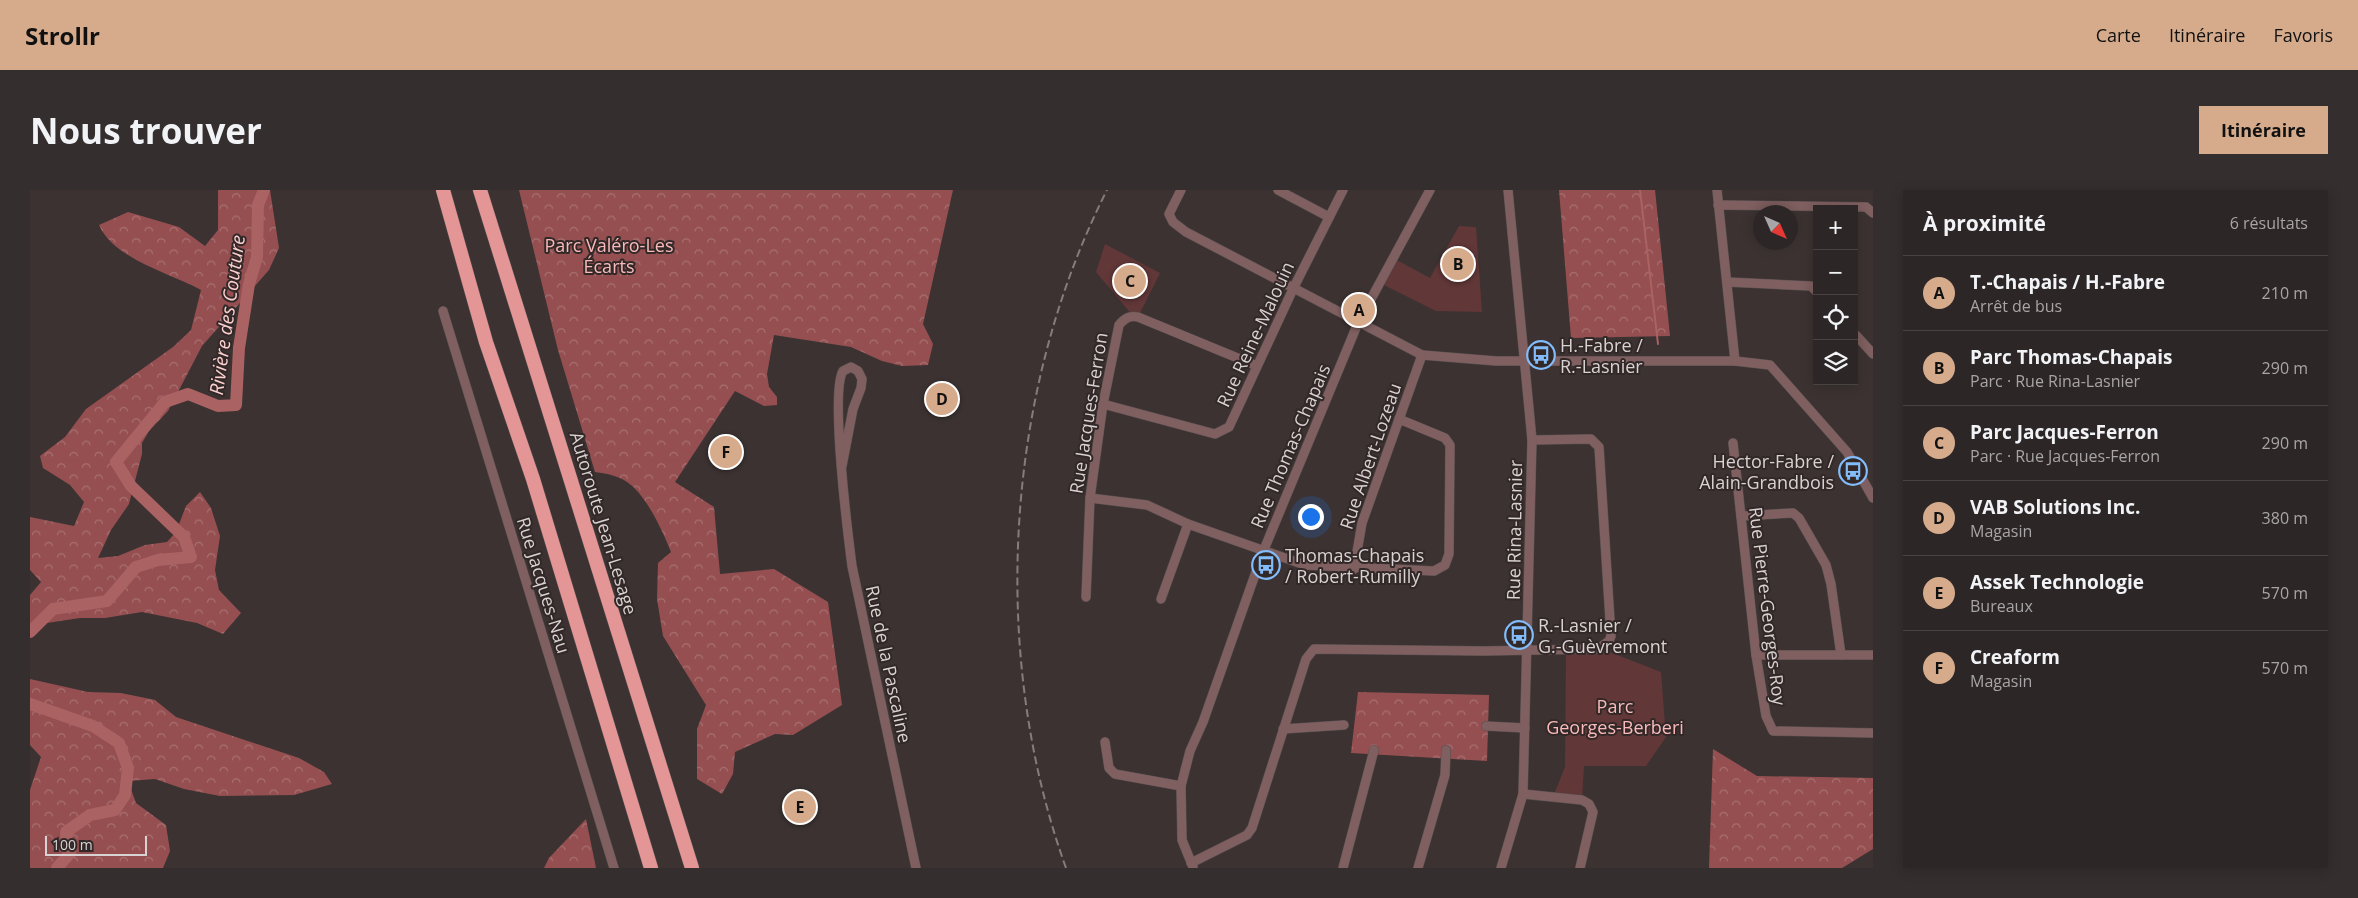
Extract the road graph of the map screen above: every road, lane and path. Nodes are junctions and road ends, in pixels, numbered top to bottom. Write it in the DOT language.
graph roads {
  1 [pos="443,190"];
  2 [pos="480,190"];
  3 [pos="1181,190"];
  4 [pos="1278,190"];
  5 [pos="1343,190"];
  6 [pos="1430,190"];
  7 [pos="1508,190"];
  8 [pos="1717,190"];
  9 [pos="1718,205"];
  10 [pos="1873,213"];
  11 [pos="1329,217"];
  12 [pos="1727,282"];
  13 [pos="1294,288"];
  14 [pos="1813,288"];
  15 [pos="443,311"];
  16 [pos="1358,323"];
  17 [pos="1858,337"];
  18 [pos="1873,354"];
  19 [pos="1422,355"];
  20 [pos="1525,361"];
  21 [pos="1736,361"];
  22 [pos="1257,366"];
  23 [pos="1103,404"];
  24 [pos="1399,419"];
  25 [pos="1532,440"];
  26 [pos="1733,444"];
  27 [pos="842,466"];
  28 [pos="1090,498"];
  29 [pos="1873,498"];
  30 [pos="1741,516"];
  31 [pos="1188,524"];
  32 [pos="1263,552"];
  33 [pos="1354,568"];
  34 [pos="1086,597"];
  35 [pos="1160,599"];
  36 [pos="1527,650"];
  37 [pos="1756,655"];
  38 [pos="1842,655"];
  39 [pos="1873,655"];
  40 [pos="1344,725"];
  41 [pos="1486,726"];
  42 [pos="1525,728"];
  43 [pos="1284,729"];
  44 [pos="1873,734"];
  45 [pos="1105,742"];
  46 [pos="1374,750"];
  47 [pos="1446,750"];
  48 [pos="1182,786"];
  49 [pos="1523,794"];
  50 [pos="1192,866"];
  51 [pos="614,868"];
  52 [pos="651,868"];
  53 [pos="692,868"];
  54 [pos="916,868"];
  55 [pos="1343,868"];
  56 [pos="1418,868"];
  57 [pos="1501,868"];
  58 [pos="1580,868"];
  1 -- 52 [label="highway"];
  2 -- 53 [label="highway, Autoroute Jean-Lesage"];
  3 -- 13 [label="street"];
  4 -- 11 [label="street"];
  5 -- 11 [label="street, Rue Reine-Malouin"];
  6 -- 16 [label="street, Rue Thomas-Chapais"];
  7 -- 20 [label="street, Rue Rina-Lasnier"];
  8 -- 9 [label="street"];
  9 -- 10 [label="street"];
  9 -- 12 [label="street"];
  11 -- 13 [label="street, Rue Reine-Malouin"];
  12 -- 14 [label="street"];
  12 -- 21 [label="street"];
  13 -- 16 [label="street"];
  13 -- 22 [label="street, Rue Reine-Malouin"];
  15 -- 51 [label="street, Rue Jacques-Nau"];
  16 -- 19 [label="street"];
  16 -- 32 [label="street, Rue Thomas-Chapais"];
  17 -- 18 [label="street"];
  19 -- 20 [label="street"];
  19 -- 24 [label="street, Rue Albert-Lozeau"];
  20 -- 21 [label="street"];
  20 -- 25 [label="street, Rue Rina-Lasnier"];
  21 -- 29 [label="street"];
  22 -- 23 [label="street, Rue Reine-Malouin"];
  22 -- 23 [label="street, Rue Jacques-Ferron"];
  23 -- 28 [label="street, Rue Jacques-Ferron"];
  24 -- 33 [label="street, Rue Albert-Lozeau"];
  24 -- 33 [label="street"];
  25 -- 36 [label="street, Rue Rina-Lasnier"];
  25 -- 36 [label="street"];
  26 -- 30 [label="street, Rue Pierre-Georges-Roy"];
  27 -- 27 [label="street, Rue de la Pascaline"];
  27 -- 54 [label="street, Rue de la Pascaline"];
  28 -- 31 [label="street"];
  28 -- 34 [label="street, Rue Jacques-Ferron"];
  30 -- 37 [label="street, Rue Pierre-Georges-Roy"];
  30 -- 38 [label="street"];
  31 -- 32 [label="street"];
  31 -- 35 [label="street"];
  32 -- 33 [label="street"];
  32 -- 48 [label="street, Rue Thomas-Chapais"];
  36 -- 42 [label="street, Rue Rina-Lasnier"];
  36 -- 43 [label="street"];
  37 -- 38 [label="street"];
  37 -- 44 [label="street, Rue Pierre-Georges-Roy"];
  38 -- 39 [label="street"];
  40 -- 43 [label="street"];
  41 -- 42 [label="street"];
  42 -- 49 [label="street, Rue Rina-Lasnier"];
  43 -- 50 [label="street"];
  45 -- 48 [label="street"];
  46 -- 55 [label="street"];
  47 -- 56 [label="street"];
  48 -- 50 [label="street, Rue Thomas-Chapais"];
  49 -- 57 [label="street, Rue Rina-Lasnier"];
  49 -- 58 [label="street"];
}
